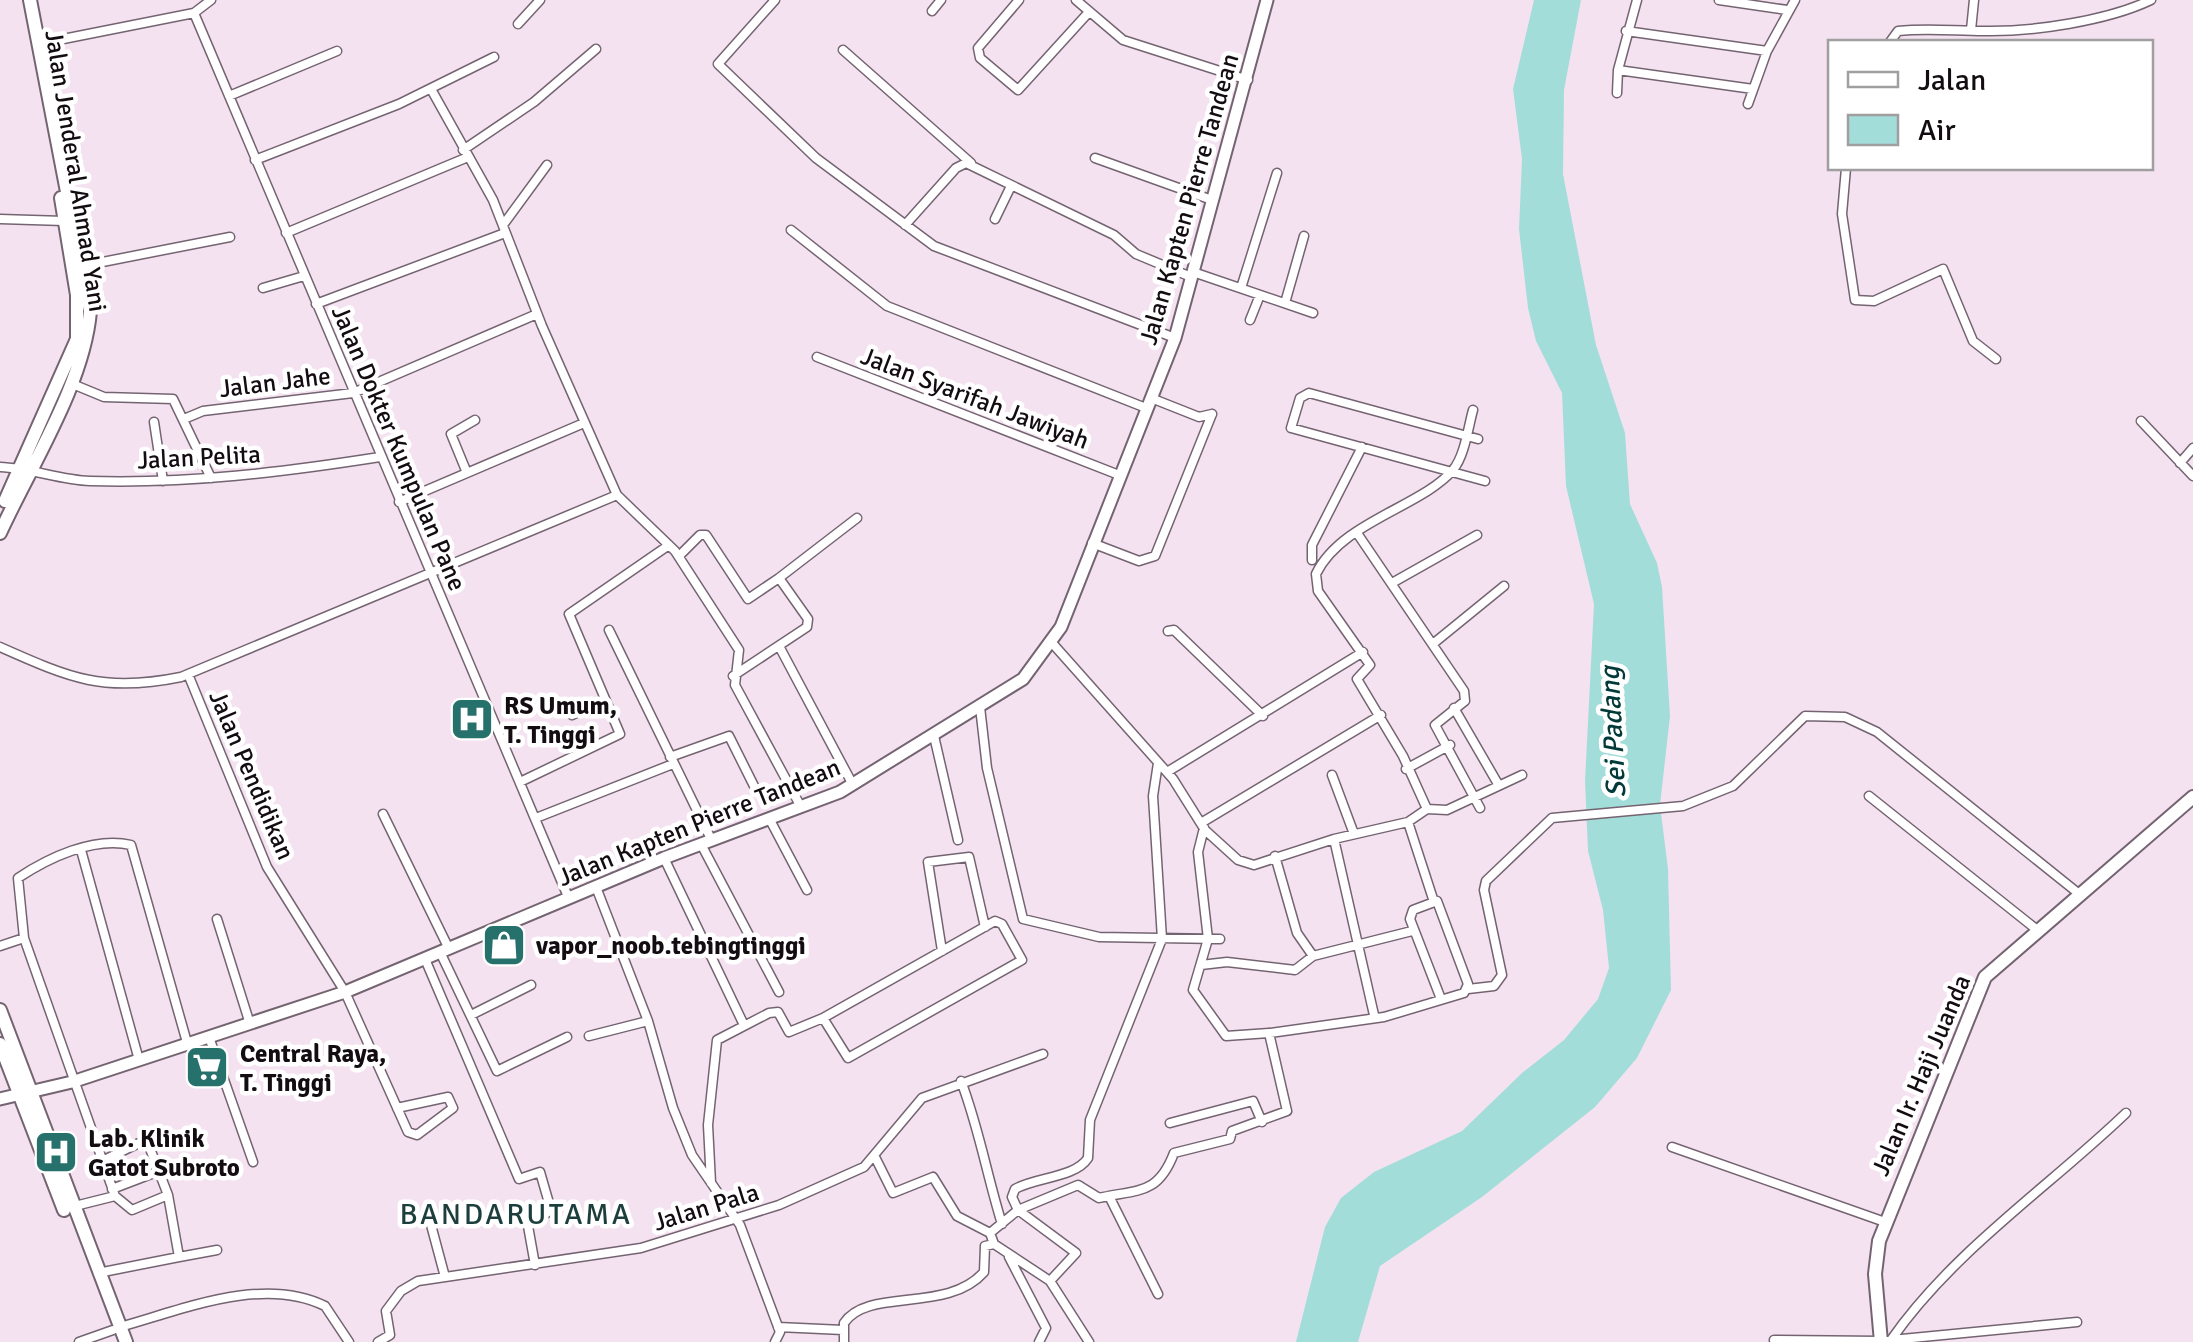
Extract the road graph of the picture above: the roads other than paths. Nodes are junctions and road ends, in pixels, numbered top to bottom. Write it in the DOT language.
graph roads {
  1 [pos="28,0"];
  2 [pos="212,0"];
  3 [pos="540,0"];
  4 [pos="775,0"];
  5 [pos="941,0"];
  6 [pos="1019,0"];
  7 [pos="1076,0"];
  8 [pos="1267,0"];
  9 [pos="1637,0"];
  10 [pos="1719,0"];
  11 [pos="1795,0"];
  12 [pos="1974,0"];
  13 [pos="2150,0"];
  14 [pos="1787,10"];
  15 [pos="932,11"];
  16 [pos="1088,12"];
  17 [pos="194,13"];
  18 [pos="518,24"];
  19 [pos="1971,30"];
  20 [pos="1626,31"];
  21 [pos="1892,40"];
  22 [pos="36,45"];
  23 [pos="596,49"];
  24 [pos="337,50"];
  25 [pos="844,50"];
  26 [pos="1767,51"];
  27 [pos="494,57"];
  28 [pos="1618,70"];
  29 [pos="1248,80"];
  30 [pos="1753,89"];
  31 [pos="430,90"];
  32 [pos="1618,94"];
  33 [pos="230,96"];
  34 [pos="1748,104"];
  35 [pos="466,154"];
  36 [pos="1094,158"];
  37 [pos="255,160"];
  38 [pos="547,165"];
  39 [pos="974,166"];
  40 [pos="1846,170"];
  41 [pos="1277,173"];
  42 [pos="1010,186"];
  43 [pos="1212,200"];
  44 [pos="65,201"];
  45 [pos="0,219"];
  46 [pos="995,219"];
  47 [pos="64,221"];
  48 [pos="905,226"];
  49 [pos="504,229"];
  50 [pos="791,230"];
  51 [pos="286,232"];
  52 [pos="230,236"];
  53 [pos="1304,236"];
  54 [pos="82,266"];
  55 [pos="1192,275"];
  56 [pos="304,276"];
  57 [pos="263,288"];
  58 [pos="1241,288"];
  59 [pos="1260,295"];
  60 [pos="316,304"];
  61 [pos="1285,304"];
  62 [pos="1313,313"];
  63 [pos="537,314"];
  64 [pos="1250,320"];
  65 [pos="1175,338"];
  66 [pos="816,357"];
  67 [pos="1996,359"];
  68 [pos="70,383"];
  69 [pos="353,392"];
  70 [pos="1148,403"];
  71 [pos="1473,410"];
  72 [pos="184,419"];
  73 [pos="475,420"];
  74 [pos="2141,421"];
  75 [pos="154,422"];
  76 [pos="584,423"];
  77 [pos="1466,436"];
  78 [pos="1478,439"];
  79 [pos="1362,448"];
  80 [pos="2193,448"];
  81 [pos="380,457"];
  82 [pos="2180,464"];
  83 [pos="0,467"];
  84 [pos="24,469"];
  85 [pos="1451,472"];
  86 [pos="467,473"];
  87 [pos="1118,475"];
  88 [pos="2193,476"];
  89 [pos="211,478"];
  90 [pos="163,480"];
  91 [pos="1484,481"];
  92 [pos="617,496"];
  93 [pos="399,502"];
  94 [pos="0,512"];
  95 [pos="856,518"];
  96 [pos="0,533"];
  97 [pos="1357,533"];
  98 [pos="1478,535"];
  99 [pos="1092,544"];
  100 [pos="669,545"];
  101 [pos="679,556"];
  102 [pos="1312,560"];
  103 [pos="429,572"];
  104 [pos="779,578"];
  105 [pos="1392,584"];
  106 [pos="1504,586"];
  107 [pos="609,630"];
  108 [pos="1168,631"];
  109 [pos="1434,643"];
  110 [pos="1053,644"];
  111 [pos="779,646"];
  112 [pos="0,647"];
  113 [pos="1363,652"];
  114 [pos="188,674"];
  115 [pos="734,676"];
  116 [pos="604,700"];
  117 [pos="980,707"];
  118 [pos="1454,708"];
  119 [pos="572,715"];
  120 [pos="1381,715"];
  121 [pos="1263,716"];
  122 [pos="934,736"];
  123 [pos="1450,745"];
  124 [pos="672,761"];
  125 [pos="1158,763"];
  126 [pos="1406,769"];
  127 [pos="1167,772"];
  128 [pos="1332,775"];
  129 [pos="1522,775"];
  130 [pos="520,782"];
  131 [pos="853,784"];
  132 [pos="1498,784"];
  133 [pos="755,788"];
  134 [pos="1474,796"];
  135 [pos="1868,796"];
  136 [pos="2193,796"];
  137 [pos="802,808"];
  138 [pos="1480,808"];
  139 [pos="1427,809"];
  140 [pos="383,814"];
  141 [pos="536,818"];
  142 [pos="770,820"];
  143 [pos="1408,822"];
  144 [pos="1202,826"];
  145 [pos="1354,834"];
  146 [pos="1334,839"];
  147 [pos="958,840"];
  148 [pos="707,844"];
  149 [pos="81,850"];
  150 [pos="1275,856"];
  151 [pos="664,858"];
  152 [pos="596,887"];
  153 [pos="807,890"];
  154 [pos="2078,893"];
  155 [pos="568,899"];
  156 [pos="1434,902"];
  157 [pos="217,919"];
  158 [pos="986,927"];
  159 [pos="2036,929"];
  160 [pos="1412,931"];
  161 [pos="24,938"];
  162 [pos="1162,939"];
  163 [pos="1208,939"];
  164 [pos="1220,939"];
  165 [pos="1356,944"];
  166 [pos="0,946"];
  167 [pos="445,951"];
  168 [pos="942,951"];
  169 [pos="1313,956"];
  170 [pos="424,959"];
  171 [pos="1201,965"];
  172 [pos="531,986"];
  173 [pos="1468,990"];
  174 [pos="345,992"];
  175 [pos="779,992"];
  176 [pos="1441,1000"];
  177 [pos="0,1010"];
  178 [pos="1374,1015"];
  179 [pos="471,1016"];
  180 [pos="824,1018"];
  181 [pos="648,1021"];
  182 [pos="744,1023"];
  183 [pos="250,1024"];
  184 [pos="1270,1033"];
  185 [pos="589,1036"];
  186 [pos="209,1037"];
  187 [pos="567,1037"];
  188 [pos="0,1044"];
  189 [pos="188,1046"];
  190 [pos="1042,1054"];
  191 [pos="139,1060"];
  192 [pos="72,1082"];
  193 [pos="962,1082"];
  194 [pos="23,1094"];
  195 [pos="0,1100"];
  196 [pos="398,1108"];
  197 [pos="1225,1108"];
  198 [pos="2126,1113"];
  199 [pos="1262,1122"];
  200 [pos="1170,1123"];
  201 [pos="1232,1131"];
  202 [pos="1672,1147"];
  203 [pos="875,1157"];
  204 [pos="102,1161"];
  205 [pos="253,1162"];
  206 [pos="158,1171"];
  207 [pos="711,1183"];
  208 [pos="114,1193"];
  209 [pos="168,1195"];
  210 [pos="1109,1196"];
  211 [pos="72,1207"];
  212 [pos="426,1210"];
  213 [pos="1018,1210"];
  214 [pos="736,1218"];
  215 [pos="1884,1222"];
  216 [pos="1002,1224"];
  217 [pos="990,1233"];
  218 [pos="994,1244"];
  219 [pos="217,1250"];
  220 [pos="1007,1253"];
  221 [pos="179,1257"];
  222 [pos="535,1265"];
  223 [pos="98,1272"];
  224 [pos="446,1277"];
  225 [pos="1050,1281"];
  226 [pos="1158,1294"];
  227 [pos="2077,1322"];
  228 [pos="778,1327"];
  229 [pos="843,1330"];
  230 [pos="117,1333"];
  231 [pos="393,1338"];
  232 [pos="1774,1340"];
  233 [pos="1885,1341"];
  234 [pos="79,1342"];
  235 [pos="126,1342"];
  236 [pos="348,1342"];
  237 [pos="378,1342"];
  238 [pos="776,1342"];
  239 [pos="844,1342"];
  240 [pos="1039,1342"];
  241 [pos="1090,1342"];
  1 -- 22 [label="main road, Jalan Jenderal Ahmad Yani"];
  2 -- 17 [label="street"];
  3 -- 18 [label="street"];
  4 -- 48 [label="street"];
  5 -- 15 [label="street"];
  6 -- 16 [label="street"];
  7 -- 16 [label="street"];
  8 -- 29 [label="main road, Jalan Kapten Pierre Tandean"];
  9 -- 20 [label="street"];
  10 -- 14 [label="street"];
  11 -- 14 [label="street"];
  12 -- 19 [label="street"];
  13 -- 19 [label="street"];
  14 -- 26 [label="street"];
  16 -- 29 [label="street"];
  17 -- 22 [label="street"];
  17 -- 33 [label="street, Jalan Dokter Kumpulan Pane"];
  19 -- 21 [label="street"];
  20 -- 26 [label="street"];
  20 -- 28 [label="street"];
  22 -- 44 [label="main road, Jalan Jenderal Ahmad Yani"];
  23 -- 35 [label="street"];
  24 -- 33 [label="street"];
  25 -- 39 [label="street"];
  26 -- 30 [label="street"];
  27 -- 31 [label="street"];
  28 -- 30 [label="street"];
  28 -- 32 [label="street"];
  29 -- 43 [label="main road, Jalan Kapten Pierre Tandean"];
  30 -- 34 [label="street"];
  31 -- 35 [label="street"];
  31 -- 37 [label="street"];
  33 -- 37 [label="street, Jalan Dokter Kumpulan Pane"];
  35 -- 49 [label="street"];
  35 -- 51 [label="street"];
  36 -- 43 [label="street"];
  37 -- 51 [label="street, Jalan Dokter Kumpulan Pane"];
  38 -- 49 [label="street"];
  39 -- 42 [label="street"];
  39 -- 48 [label="street"];
  40 -- 67 [label="street"];
  41 -- 58 [label="street"];
  42 -- 46 [label="street"];
  42 -- 55 [label="street"];
  43 -- 55 [label="main road, Jalan Kapten Pierre Tandean"];
  44 -- 47 [label="main road, Jalan Jenderal Ahmad Yani"];
  44 -- 54 [label="main road, Jalan Jenderal Ahmad Yani"];
  45 -- 47 [label="street"];
  47 -- 84 [label="main road, Jalan Jenderal Ahmad Yani"];
  48 -- 65 [label="street"];
  49 -- 60 [label="street"];
  49 -- 63 [label="street"];
  50 -- 70 [label="street"];
  51 -- 56 [label="street, Jalan Dokter Kumpulan Pane"];
  52 -- 54 [label="street"];
  53 -- 61 [label="street"];
  54 -- 68 [label="main road, Jalan Jenderal Ahmad Yani"];
  55 -- 58 [label="street"];
  55 -- 65 [label="main road, Jalan Kapten Pierre Tandean"];
  56 -- 57 [label="street"];
  56 -- 60 [label="street, Jalan Dokter Kumpulan Pane"];
  58 -- 59 [label="street"];
  59 -- 61 [label="street"];
  59 -- 64 [label="street"];
  60 -- 69 [label="street, Jalan Dokter Kumpulan Pane"];
  61 -- 62 [label="street"];
  63 -- 69 [label="street, Jalan Jahe"];
  63 -- 76 [label="street"];
  65 -- 70 [label="main road, Jalan Kapten Pierre Tandean"];
  66 -- 87 [label="street, Jalan Syarifah Jawiyah"];
  68 -- 72 [label="street"];
  68 -- 84 [label="main road, Jalan Jenderal Ahmad Yani"];
  69 -- 72 [label="street, Jalan Jahe"];
  69 -- 81 [label="street, Jalan Dokter Kumpulan Pane"];
  70 -- 87 [label="main road, Jalan Kapten Pierre Tandean"];
  70 -- 99 [label="street"];
  71 -- 77 [label="street"];
  72 -- 89 [label="street"];
  73 -- 86 [label="street"];
  74 -- 82 [label="street"];
  75 -- 90 [label="street"];
  76 -- 86 [label="street"];
  76 -- 92 [label="street"];
  77 -- 78 [label="street"];
  77 -- 79 [label="street"];
  77 -- 85 [label="street"];
  79 -- 85 [label="street"];
  79 -- 102 [label="street"];
  80 -- 82 [label="street"];
  81 -- 89 [label="street, Jalan Pelita"];
  81 -- 93 [label="street, Jalan Dokter Kumpulan Pane"];
  82 -- 88 [label="street"];
  83 -- 84 [label="street, Jalan Pelita"];
  84 -- 90 [label="street, Jalan Pelita"];
  84 -- 94 [label="main road, Jalan Jenderal Ahmad Yani"];
  84 -- 96 [label="main road, Jalan Jenderal Ahmad Yani"];
  85 -- 91 [label="street"];
  85 -- 97 [label="street"];
  86 -- 93 [label="street"];
  87 -- 99 [label="main road, Jalan Kapten Pierre Tandean"];
  89 -- 90 [label="street, Jalan Pelita"];
  92 -- 100 [label="street"];
  92 -- 103 [label="street"];
  93 -- 103 [label="street, Jalan Dokter Kumpulan Pane"];
  95 -- 104 [label="street"];
  97 -- 105 [label="street"];
  97 -- 113 [label="street"];
  98 -- 105 [label="street"];
  99 -- 110 [label="main road, Jalan Kapten Pierre Tandean"];
  100 -- 101 [label="street"];
  100 -- 116 [label="street"];
  101 -- 104 [label="street"];
  101 -- 115 [label="street"];
  103 -- 114 [label="street"];
  103 -- 130 [label="street, Jalan Dokter Kumpulan Pane"];
  104 -- 111 [label="street"];
  105 -- 109 [label="street"];
  106 -- 109 [label="street"];
  107 -- 124 [label="street"];
  108 -- 121 [label="street"];
  109 -- 118 [label="street"];
  110 -- 117 [label="main road, Jalan Kapten Pierre Tandean"];
  110 -- 125 [label="street"];
  111 -- 115 [label="street"];
  111 -- 131 [label="street"];
  112 -- 114 [label="street"];
  113 -- 120 [label="street"];
  113 -- 121 [label="street"];
  114 -- 174 [label="street, Jalan Pendidikan"];
  115 -- 137 [label="street"];
  116 -- 119 [label="street"];
  116 -- 130 [label="street"];
  117 -- 122 [label="main road, Jalan Kapten Pierre Tandean"];
  117 -- 162 [label="street"];
  118 -- 123 [label="street"];
  118 -- 132 [label="street"];
  120 -- 126 [label="street"];
  120 -- 144 [label="street"];
  121 -- 127 [label="street"];
  122 -- 131 [label="main road, Jalan Kapten Pierre Tandean"];
  122 -- 147 [label="street"];
  123 -- 126 [label="street"];
  123 -- 134 [label="street"];
  124 -- 133 [label="street"];
  124 -- 141 [label="street"];
  124 -- 148 [label="street"];
  125 -- 127 [label="street"];
  125 -- 162 [label="street"];
  126 -- 139 [label="street"];
  127 -- 144 [label="street"];
  128 -- 145 [label="street"];
  129 -- 132 [label="street"];
  130 -- 141 [label="street, Jalan Dokter Kumpulan Pane"];
  131 -- 137 [label="main road, Jalan Kapten Pierre Tandean"];
  132 -- 134 [label="street"];
  134 -- 138 [label="street"];
  134 -- 139 [label="street"];
  135 -- 159 [label="street"];
  136 -- 154 [label="main road, Jalan Ir. Haji Juanda"];
  137 -- 142 [label="main road, Jalan Kapten Pierre Tandean"];
  139 -- 143 [label="street"];
  140 -- 167 [label="street"];
  141 -- 155 [label="street, Jalan Dokter Kumpulan Pane"];
  142 -- 148 [label="main road, Jalan Kapten Pierre Tandean"];
  142 -- 153 [label="street"];
  143 -- 145 [label="street"];
  143 -- 156 [label="street"];
  144 -- 150 [label="street"];
  144 -- 163 [label="street"];
  145 -- 146 [label="street"];
  146 -- 150 [label="street"];
  146 -- 165 [label="street"];
  148 -- 151 [label="main road, Jalan Kapten Pierre Tandean"];
  148 -- 175 [label="street"];
  149 -- 161 [label="street"];
  149 -- 189 [label="street"];
  149 -- 191 [label="street"];
  150 -- 169 [label="street"];
  151 -- 152 [label="main road, Jalan Kapten Pierre Tandean"];
  151 -- 182 [label="street"];
  152 -- 155 [label="main road, Jalan Kapten Pierre Tandean"];
  152 -- 181 [label="street"];
  154 -- 159 [label="main road, Jalan Ir. Haji Juanda"];
  154 -- 173 [label="street"];
  155 -- 167 [label="main road, Jalan Kapten Pierre Tandean"];
  156 -- 160 [label="street"];
  156 -- 173 [label="street"];
  157 -- 183 [label="street"];
  158 -- 168 [label="street"];
  158 -- 168 [label="street"];
  158 -- 180 [label="street"];
  159 -- 215 [label="main road, Jalan Ir. Haji Juanda"];
  160 -- 165 [label="street"];
  160 -- 176 [label="street"];
  161 -- 166 [label="street"];
  161 -- 192 [label="street"];
  162 -- 163 [label="street"];
  162 -- 213 [label="street"];
  163 -- 164 [label="street"];
  163 -- 171 [label="street"];
  165 -- 169 [label="street"];
  165 -- 178 [label="street"];
  167 -- 170 [label="main road, Jalan Kapten Pierre Tandean"];
  167 -- 179 [label="street"];
  168 -- 180 [label="street"];
  169 -- 171 [label="street"];
  170 -- 174 [label="main road, Jalan Kapten Pierre Tandean"];
  170 -- 222 [label="street"];
  171 -- 184 [label="street"];
  172 -- 179 [label="street"];
  173 -- 176 [label="street"];
  174 -- 183 [label="main road, Jalan Kapten Pierre Tandean"];
  174 -- 196 [label="street, Jalan Pendidikan"];
  176 -- 178 [label="street"];
  177 -- 194 [label="main road"];
  178 -- 184 [label="street"];
  179 -- 187 [label="street"];
  180 -- 182 [label="street"];
  181 -- 185 [label="street"];
  181 -- 207 [label="street"];
  182 -- 207 [label="street"];
  183 -- 186 [label="main road, Jalan Kapten Pierre Tandean"];
  184 -- 199 [label="street"];
  186 -- 189 [label="main road, Jalan Kapten Pierre Tandean"];
  186 -- 205 [label="street"];
  188 -- 194 [label="main road"];
  189 -- 191 [label="main road, Jalan Kapten Pierre Tandean"];
  190 -- 193 [label="street, Jalan Pala"];
  191 -- 192 [label="main road, Jalan Kapten Pierre Tandean"];
  192 -- 194 [label="main road, Jalan Kapten Pierre Tandean"];
  192 -- 204 [label="street"];
  193 -- 203 [label="street, Jalan Pala"];
  193 -- 216 [label="street"];
  194 -- 195 [label="main road, Jalan Kapten Pierre Tandean"];
  194 -- 211 [label="main road"];
  194 -- 230 [label="main road"];
  196 -- 196 [label="street, Jalan Pendidikan"];
  197 -- 199 [label="street"];
  197 -- 200 [label="street"];
  197 -- 201 [label="street"];
  198 -- 233 [label="street"];
  199 -- 201 [label="street"];
  201 -- 210 [label="street"];
  202 -- 215 [label="street"];
  203 -- 214 [label="street, Jalan Pala"];
  203 -- 217 [label="street"];
  204 -- 206 [label="street"];
  204 -- 208 [label="street"];
  206 -- 208 [label="street"];
  206 -- 209 [label="street"];
  207 -- 214 [label="street"];
  208 -- 209 [label="street"];
  208 -- 211 [label="street"];
  209 -- 221 [label="street"];
  210 -- 213 [label="street"];
  210 -- 226 [label="street"];
  211 -- 223 [label="main road"];
  212 -- 224 [label="street"];
  213 -- 216 [label="street"];
  213 -- 225 [label="street"];
  214 -- 222 [label="street, Jalan Pala"];
  214 -- 228 [label="street"];
  215 -- 233 [label="main road, Jalan Ir. Haji Juanda"];
  216 -- 217 [label="street"];
  217 -- 218 [label="street"];
  218 -- 220 [label="street"];
  218 -- 229 [label="street"];
  219 -- 221 [label="street"];
  220 -- 225 [label="street"];
  220 -- 240 [label="street"];
  221 -- 223 [label="street"];
  222 -- 224 [label="street, Jalan Pala"];
  223 -- 230 [label="main road"];
  224 -- 231 [label="street, Jalan Pala"];
  225 -- 241 [label="street"];
  227 -- 233 [label="street"];
  228 -- 229 [label="street"];
  228 -- 238 [label="street"];
  229 -- 239 [label="street"];
  230 -- 234 [label="street"];
  230 -- 235 [label="main road"];
  230 -- 236 [label="street"];
  231 -- 237 [label="street, Jalan Pala"];
  232 -- 233 [label="street"];
}
